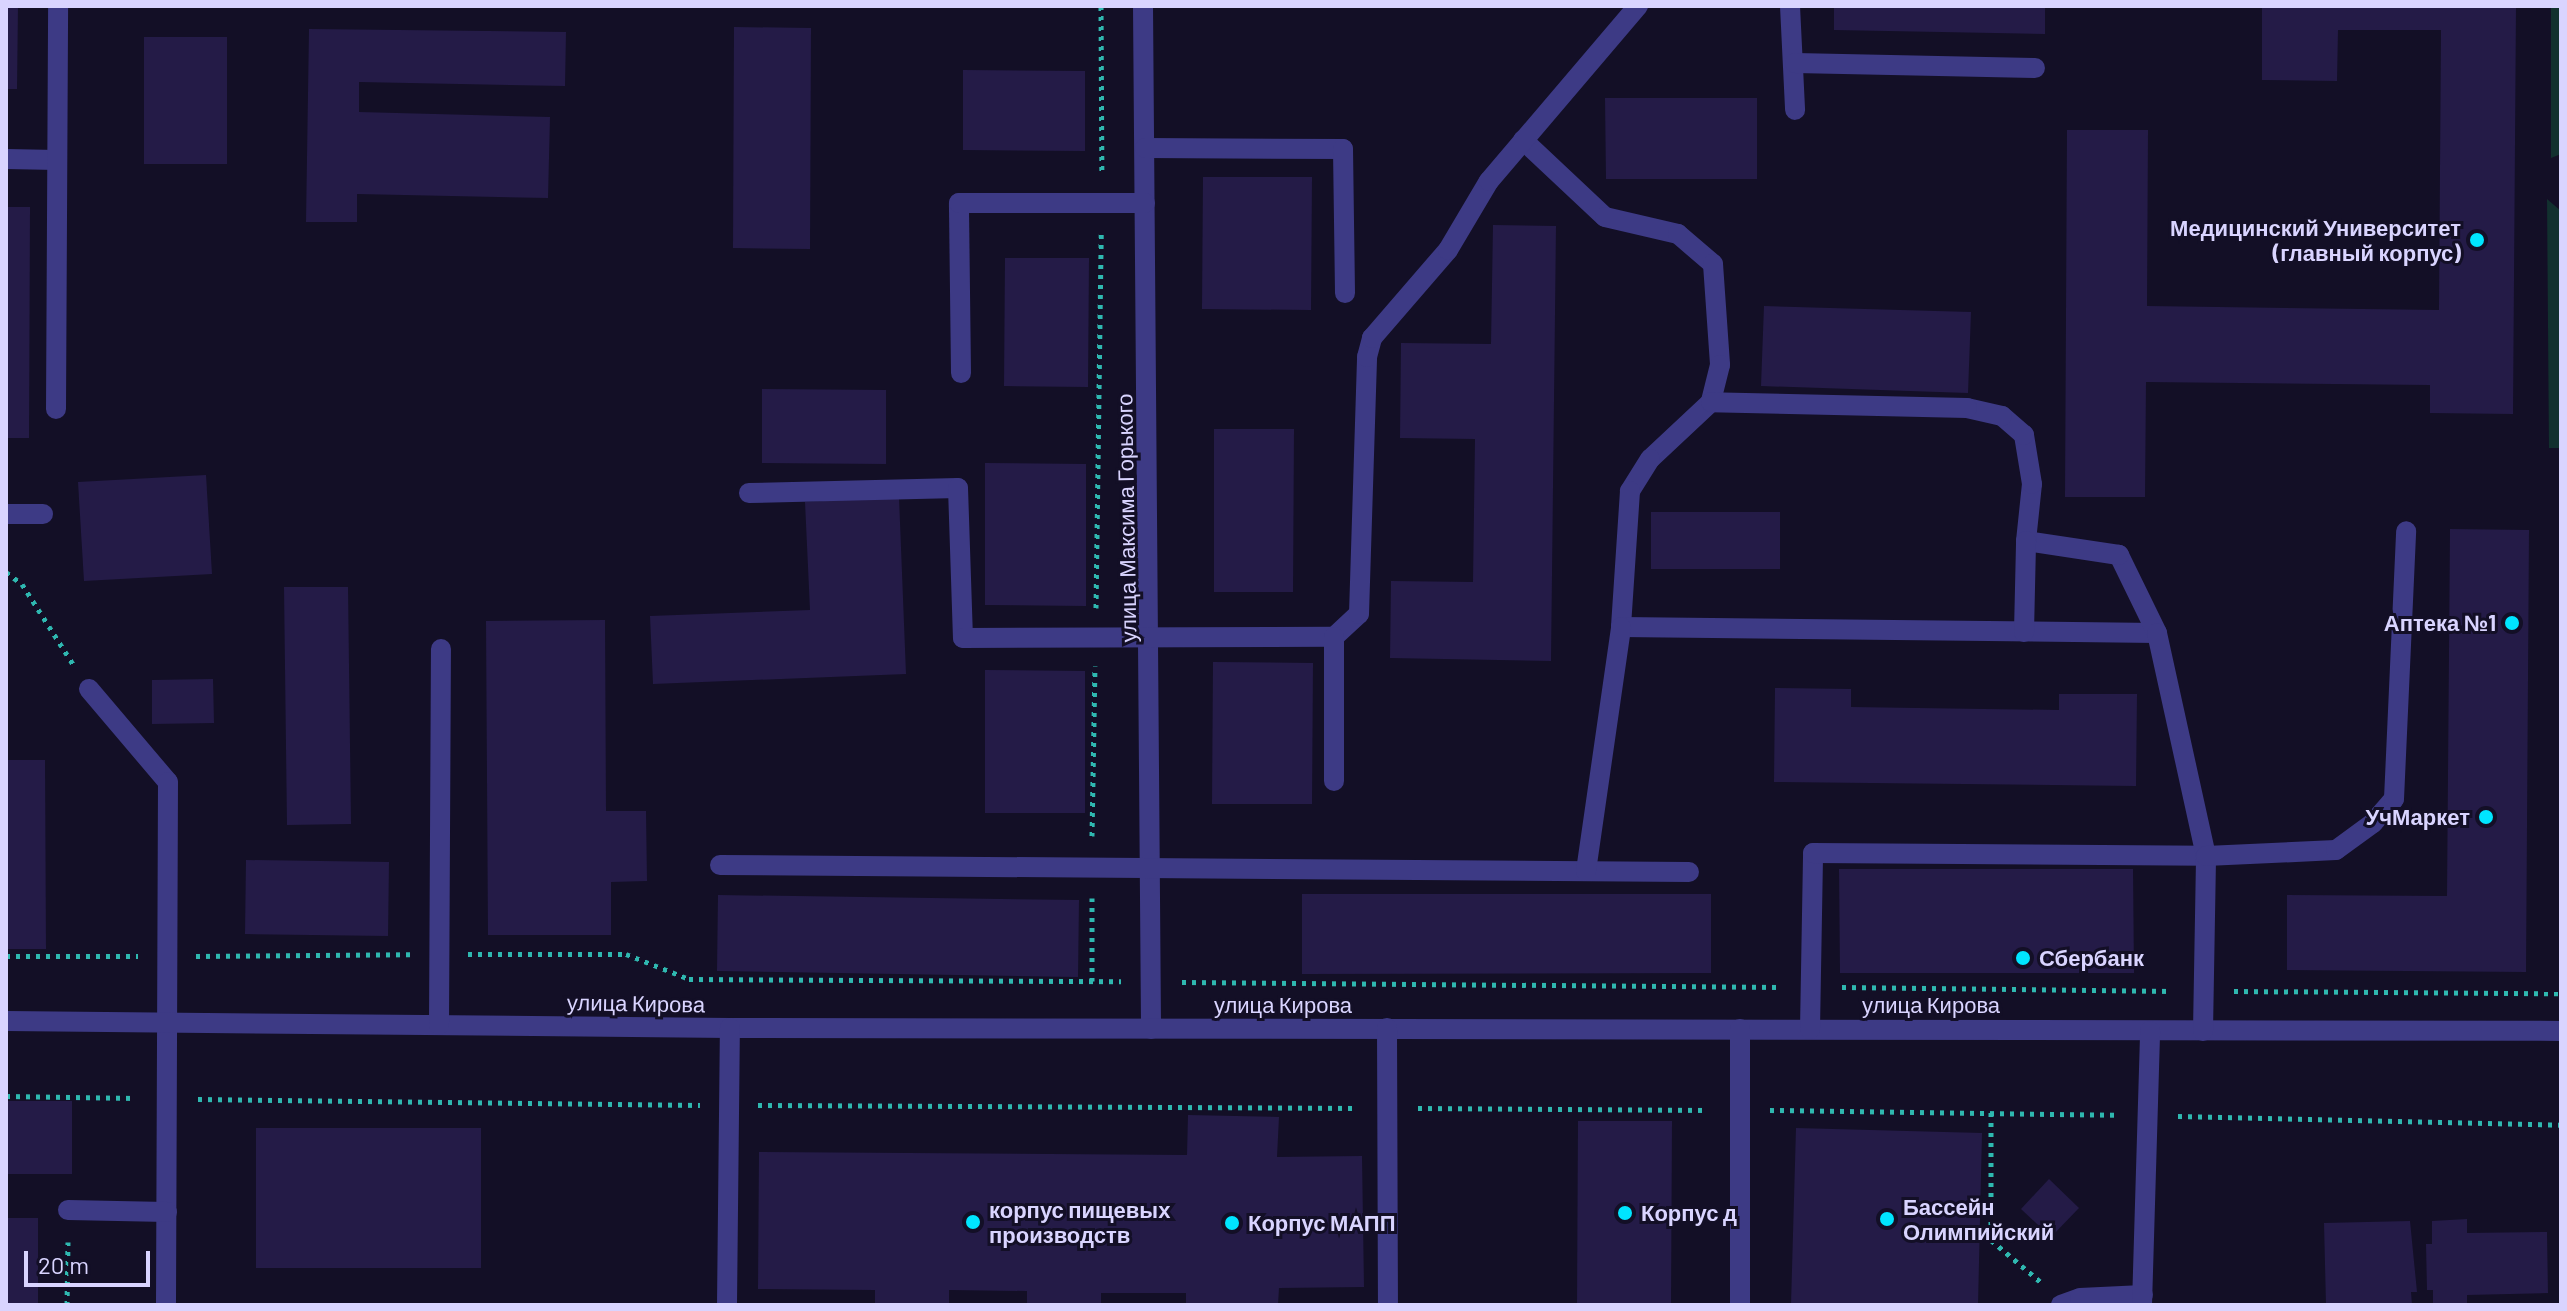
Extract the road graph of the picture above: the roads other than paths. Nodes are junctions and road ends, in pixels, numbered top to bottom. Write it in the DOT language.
graph roads {
  1 [pos="58,6"];
  2 [pos="1143,6"];
  3 [pos="1638,6"];
  4 [pos="1790,6"];
  5 [pos="1795,63"];
  6 [pos="2035,68"];
  7 [pos="1795,110"];
  8 [pos="1523,140"];
  9 [pos="1145,148"];
  10 [pos="6,159"];
  11 [pos="57,160"];
  12 [pos="1145,203"];
  13 [pos="1345,293"];
  14 [pos="961,373"];
  15 [pos="1711,402"];
  16 [pos="56,409"];
  17 [pos="749,493"];
  18 [pos="6,514"];
  19 [pos="43,514"];
  20 [pos="2406,531"];
  21 [pos="2026,541"];
  22 [pos="1621,627"];
  23 [pos="2024,632"];
  24 [pos="2157,633"];
  25 [pos="1334,637"];
  26 [pos="1151,640"];
  27 [pos="441,649"];
  28 [pos="89,689"];
  29 [pos="1334,781"];
  30 [pos="2206,856"];
  31 [pos="720,865"];
  32 [pos="1151,871"];
  33 [pos="1586,871"];
  34 [pos="1689,872"];
  35 [pos="6,1021"];
  36 [pos="169,1021"];
  37 [pos="439,1025"];
  38 [pos="730,1028"];
  39 [pos="1387,1028"];
  40 [pos="1151,1029"];
  41 [pos="1740,1029"];
  42 [pos="1810,1029"];
  43 [pos="2150,1031"];
  44 [pos="2203,1031"];
  45 [pos="2561,1031"];
  46 [pos="68,1210"];
  47 [pos="167,1212"];
  48 [pos="2142,1300"];
  49 [pos="2063,1303"];
  50 [pos="166,1305"];
  51 [pos="727,1305"];
  52 [pos="1388,1305"];
  53 [pos="1740,1305"];
  1 -- 11 [label="street"];
  2 -- 9 [label="street, улица Максима Горького"];
  3 -- 8 [label="street"];
  4 -- 5 [label="street"];
  5 -- 6 [label="street"];
  5 -- 7 [label="street"];
  8 -- 15 [label="street"];
  8 -- 25 [label="street"];
  9 -- 12 [label="street, улица Максима Горького"];
  9 -- 13 [label="street"];
  10 -- 11 [label="street"];
  11 -- 16 [label="street"];
  12 -- 14 [label="street"];
  12 -- 26 [label="street, улица Максима Горького"];
  15 -- 21 [label="street"];
  15 -- 22 [label="street"];
  17 -- 26 [label="street"];
  18 -- 19 [label="street"];
  20 -- 30 [label="street"];
  21 -- 23 [label="street"];
  21 -- 24 [label="street"];
  22 -- 23 [label="street"];
  22 -- 33 [label="street"];
  23 -- 24 [label="street"];
  24 -- 30 [label="street"];
  25 -- 26 [label="street"];
  25 -- 29 [label="street"];
  26 -- 32 [label="street, улица Максима Горького"];
  27 -- 37 [label="street"];
  28 -- 36 [label="street"];
  30 -- 42 [label="street"];
  30 -- 44 [label="street"];
  31 -- 32 [label="street"];
  32 -- 33 [label="street"];
  32 -- 40 [label="street, улица Максима Горького"];
  33 -- 34 [label="street"];
  35 -- 36 [label="street, улица Кирова"];
  36 -- 37 [label="street, улица Кирова"];
  36 -- 47 [label="street"];
  37 -- 38 [label="street, улица Кирова"];
  38 -- 40 [label="street, улица Кирова"];
  38 -- 51 [label="street"];
  39 -- 40 [label="street, улица Кирова"];
  39 -- 41 [label="street, улица Кирова"];
  39 -- 52 [label="street"];
  41 -- 42 [label="street, улица Кирова"];
  41 -- 53 [label="street"];
  42 -- 43 [label="street, улица Кирова"];
  43 -- 44 [label="street, улица Кирова"];
  43 -- 48 [label="street"];
  44 -- 45 [label="street, улица Кирова"];
  46 -- 47 [label="street"];
  47 -- 50 [label="street"];
  48 -- 49 [label="street"];
}
